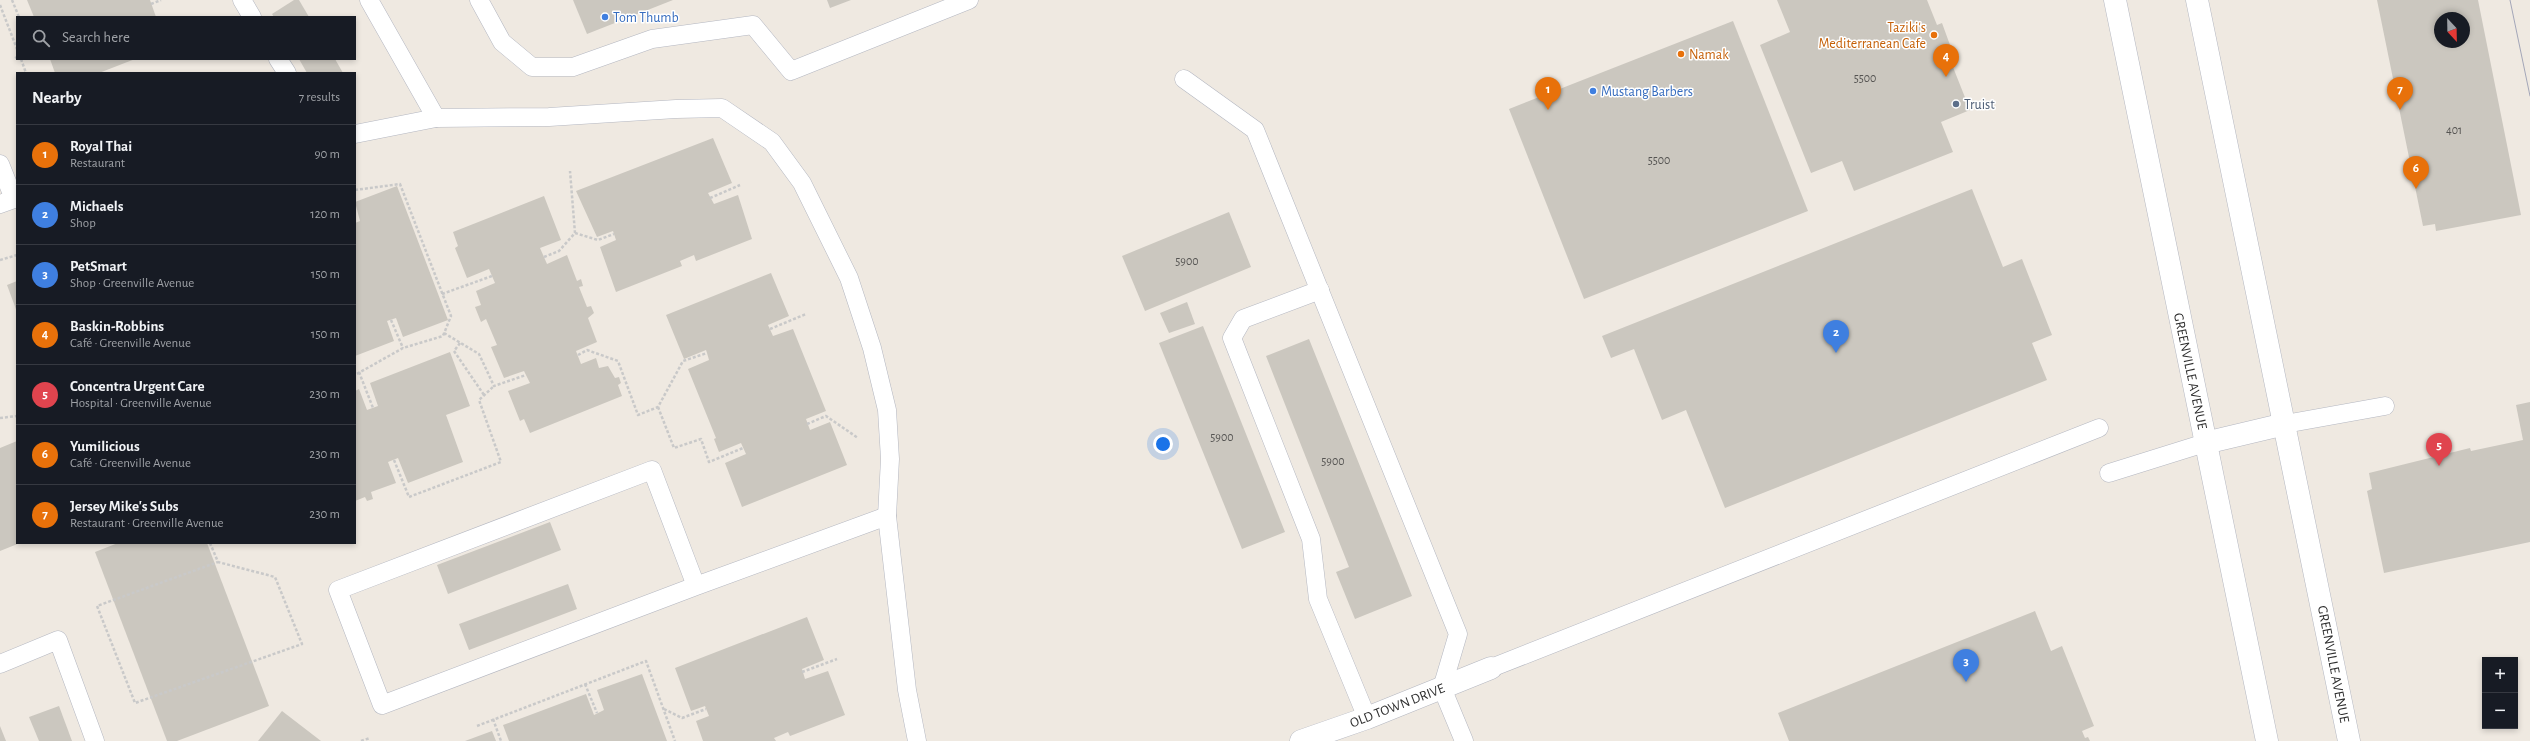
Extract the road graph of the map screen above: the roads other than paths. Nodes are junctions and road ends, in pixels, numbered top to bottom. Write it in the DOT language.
graph roads {
  1 [pos="242,0"];
  2 [pos="369,0"];
  3 [pos="479,0"];
  4 [pos="969,0"];
  5 [pos="2115,0"];
  6 [pos="2197,0"];
  7 [pos="251,16"];
  8 [pos="279,60"];
  9 [pos="286,72"];
  10 [pos="1184,79"];
  11 [pos="436,118"];
  12 [pos="356,134"];
  13 [pos="0,164"];
  14 [pos="0,204"];
  15 [pos="1320,290"];
  16 [pos="2385,406"];
  17 [pos="2285,424"];
  18 [pos="2099,428"];
  19 [pos="2205,443"];
  20 [pos="2109,473"];
  21 [pos="887,516"];
  22 [pos="696,586"];
  23 [pos="0,664"];
  24 [pos="1492,668"];
  25 [pos="1442,688"];
  26 [pos="1367,718"];
  27 [pos="95,741"];
  28 [pos="917,741"];
  29 [pos="1301,741"];
  30 [pos="1464,741"];
  31 [pos="2267,741"];
  32 [pos="2349,741"];
  1 -- 7 [label="lane"];
  2 -- 11 [label="lane"];
  3 -- 4 [label="lane"];
  5 -- 19 [label="main road, GREENVILLE AVENUE"];
  6 -- 17 [label="main road, GREENVILLE AVENUE"];
  8 -- 9 [label="lane"];
  10 -- 15 [label="lane"];
  11 -- 12 [label="lane"];
  11 -- 21 [label="lane"];
  13 -- 14 [label="lane"];
  15 -- 25 [label="lane"];
  15 -- 26 [label="lane"];
  16 -- 17 [label="lane"];
  17 -- 19 [label="main road"];
  17 -- 32 [label="main road, GREENVILLE AVENUE"];
  18 -- 24 [label="lane"];
  19 -- 20 [label="lane"];
  19 -- 31 [label="main road, GREENVILLE AVENUE"];
  21 -- 22 [label="lane"];
  21 -- 28 [label="lane"];
  22 -- 22 [label="lane"];
  23 -- 27 [label="lane"];
  24 -- 25 [label="main road, OLD TOWN DRIVE"];
  25 -- 26 [label="main road, OLD TOWN DRIVE"];
  25 -- 30 [label="lane"];
  26 -- 29 [label="main road, OLD TOWN DRIVE"];
}
